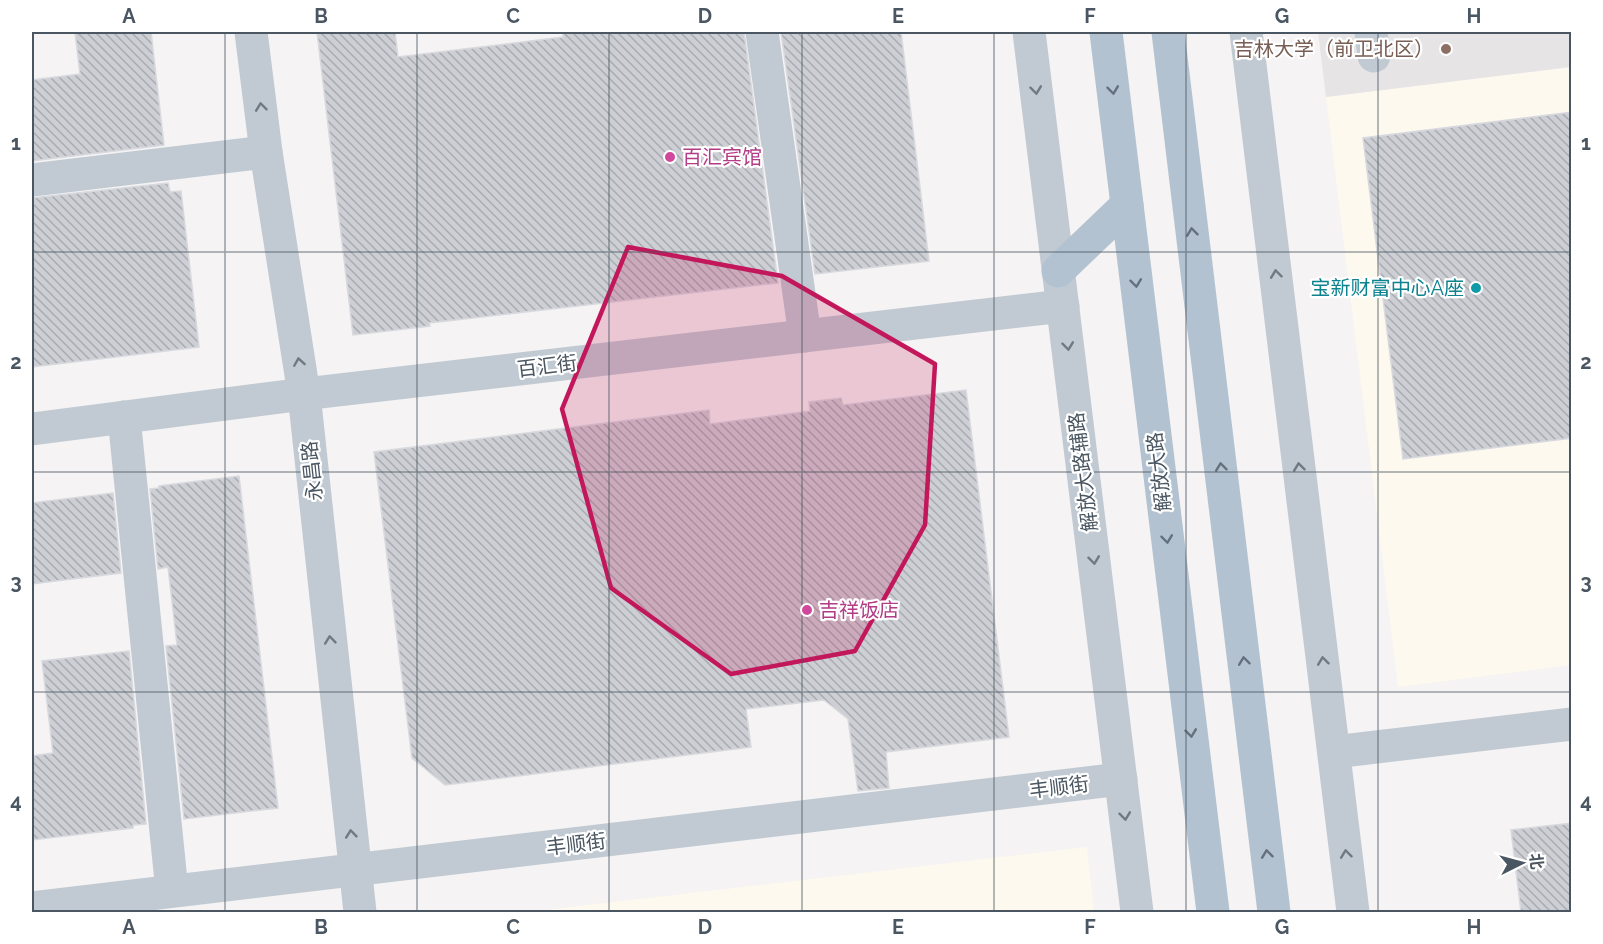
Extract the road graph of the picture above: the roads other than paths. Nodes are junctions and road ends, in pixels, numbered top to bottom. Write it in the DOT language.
graph roads {
  1 [pos="252,32"];
  2 [pos="762,32"];
  3 [pos="1029,32"];
  4 [pos="1106,32"];
  5 [pos="1168,32"];
  6 [pos="1246,32"];
  7 [pos="266,152"];
  8 [pos="32,180"];
  9 [pos="1127,205"];
  10 [pos="1058,271"];
  11 [pos="1063,306"];
  12 [pos="805,336"];
  13 [pos="304,394"];
  14 [pos="124,417"];
  15 [pos="32,429"];
  16 [pos="1572,724"];
  17 [pos="1334,752"];
  18 [pos="1121,780"];
  19 [pos="355,870"];
  20 [pos="172,891"];
  21 [pos="32,908"];
  22 [pos="360,912"];
  23 [pos="1137,912"];
  24 [pos="1212,912"];
  25 [pos="1274,912"];
  26 [pos="1353,912"];
  7 -- 1 [label="street, 永昌路, one-way"];
  2 -- 12 [label="street"];
  3 -- 10 [label="street, 解放大路辅路, one-way"];
  4 -- 9 [label="main road, 解放大路, one-way"];
  25 -- 5 [label="main road, one-way"];
  17 -- 6 [label="street, one-way"];
  7 -- 8 [label="street"];
  13 -- 7 [label="street, 永昌路, one-way"];
  9 -- 10 [label="main road"];
  9 -- 24 [label="main road, 解放大路, one-way"];
  10 -- 11 [label="street, 解放大路辅路"];
  11 -- 12 [label="street, 百汇街"];
  11 -- 18 [label="street, 解放大路辅路, one-way"];
  12 -- 13 [label="street, 百汇街"];
  13 -- 14 [label="street, 百汇街"];
  19 -- 13 [label="street, 永昌路, one-way"];
  14 -- 15 [label="street, 百汇街"];
  14 -- 20 [label="street"];
  16 -- 17 [label="street"];
  26 -- 17 [label="street, one-way"];
  18 -- 19 [label="street, 丰顺街"];
  18 -- 23 [label="street, 解放大路辅路, one-way"];
  19 -- 20 [label="street, 丰顺街"];
  19 -- 22 [label="street, 永昌路"];
  20 -- 21 [label="street, 丰顺街"];
}
